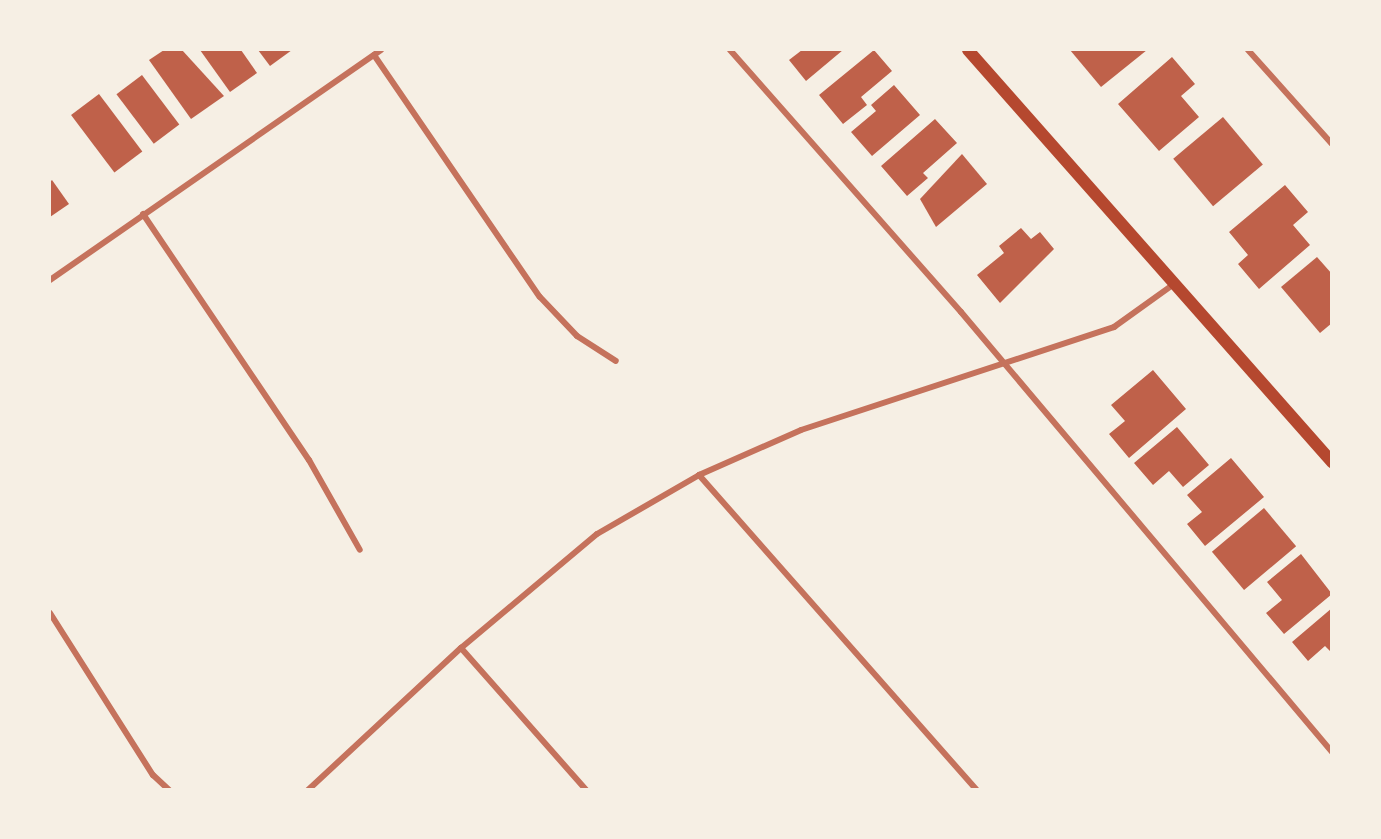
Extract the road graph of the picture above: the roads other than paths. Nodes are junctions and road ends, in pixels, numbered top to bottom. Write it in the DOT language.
graph roads {
  1 [pos="381,50"];
  2 [pos="730,50"];
  3 [pos="968,50"];
  4 [pos="1248,50"];
  5 [pos="374,55"];
  6 [pos="1332,144"];
  7 [pos="143,213"];
  8 [pos="50,280"];
  9 [pos="1175,283"];
  10 [pos="616,361"];
  11 [pos="1004,367"];
  12 [pos="1332,462"];
  13 [pos="699,475"];
  14 [pos="360,550"];
  15 [pos="50,613"];
  16 [pos="462,648"];
  17 [pos="1332,752"];
  18 [pos="169,789"];
  19 [pos="308,789"];
  20 [pos="586,789"];
  21 [pos="977,789"];
  1 -- 5 [label="street"];
  2 -- 11 [label="street"];
  3 -- 9 [label="main road"];
  4 -- 6 [label="street"];
  5 -- 7 [label="street"];
  5 -- 10 [label="street"];
  7 -- 8 [label="street"];
  7 -- 14 [label="street"];
  9 -- 11 [label="street"];
  9 -- 12 [label="main road"];
  11 -- 13 [label="street"];
  11 -- 17 [label="street"];
  13 -- 16 [label="street"];
  13 -- 21 [label="street"];
  15 -- 18 [label="street"];
  16 -- 19 [label="street"];
  16 -- 20 [label="street"];
}
